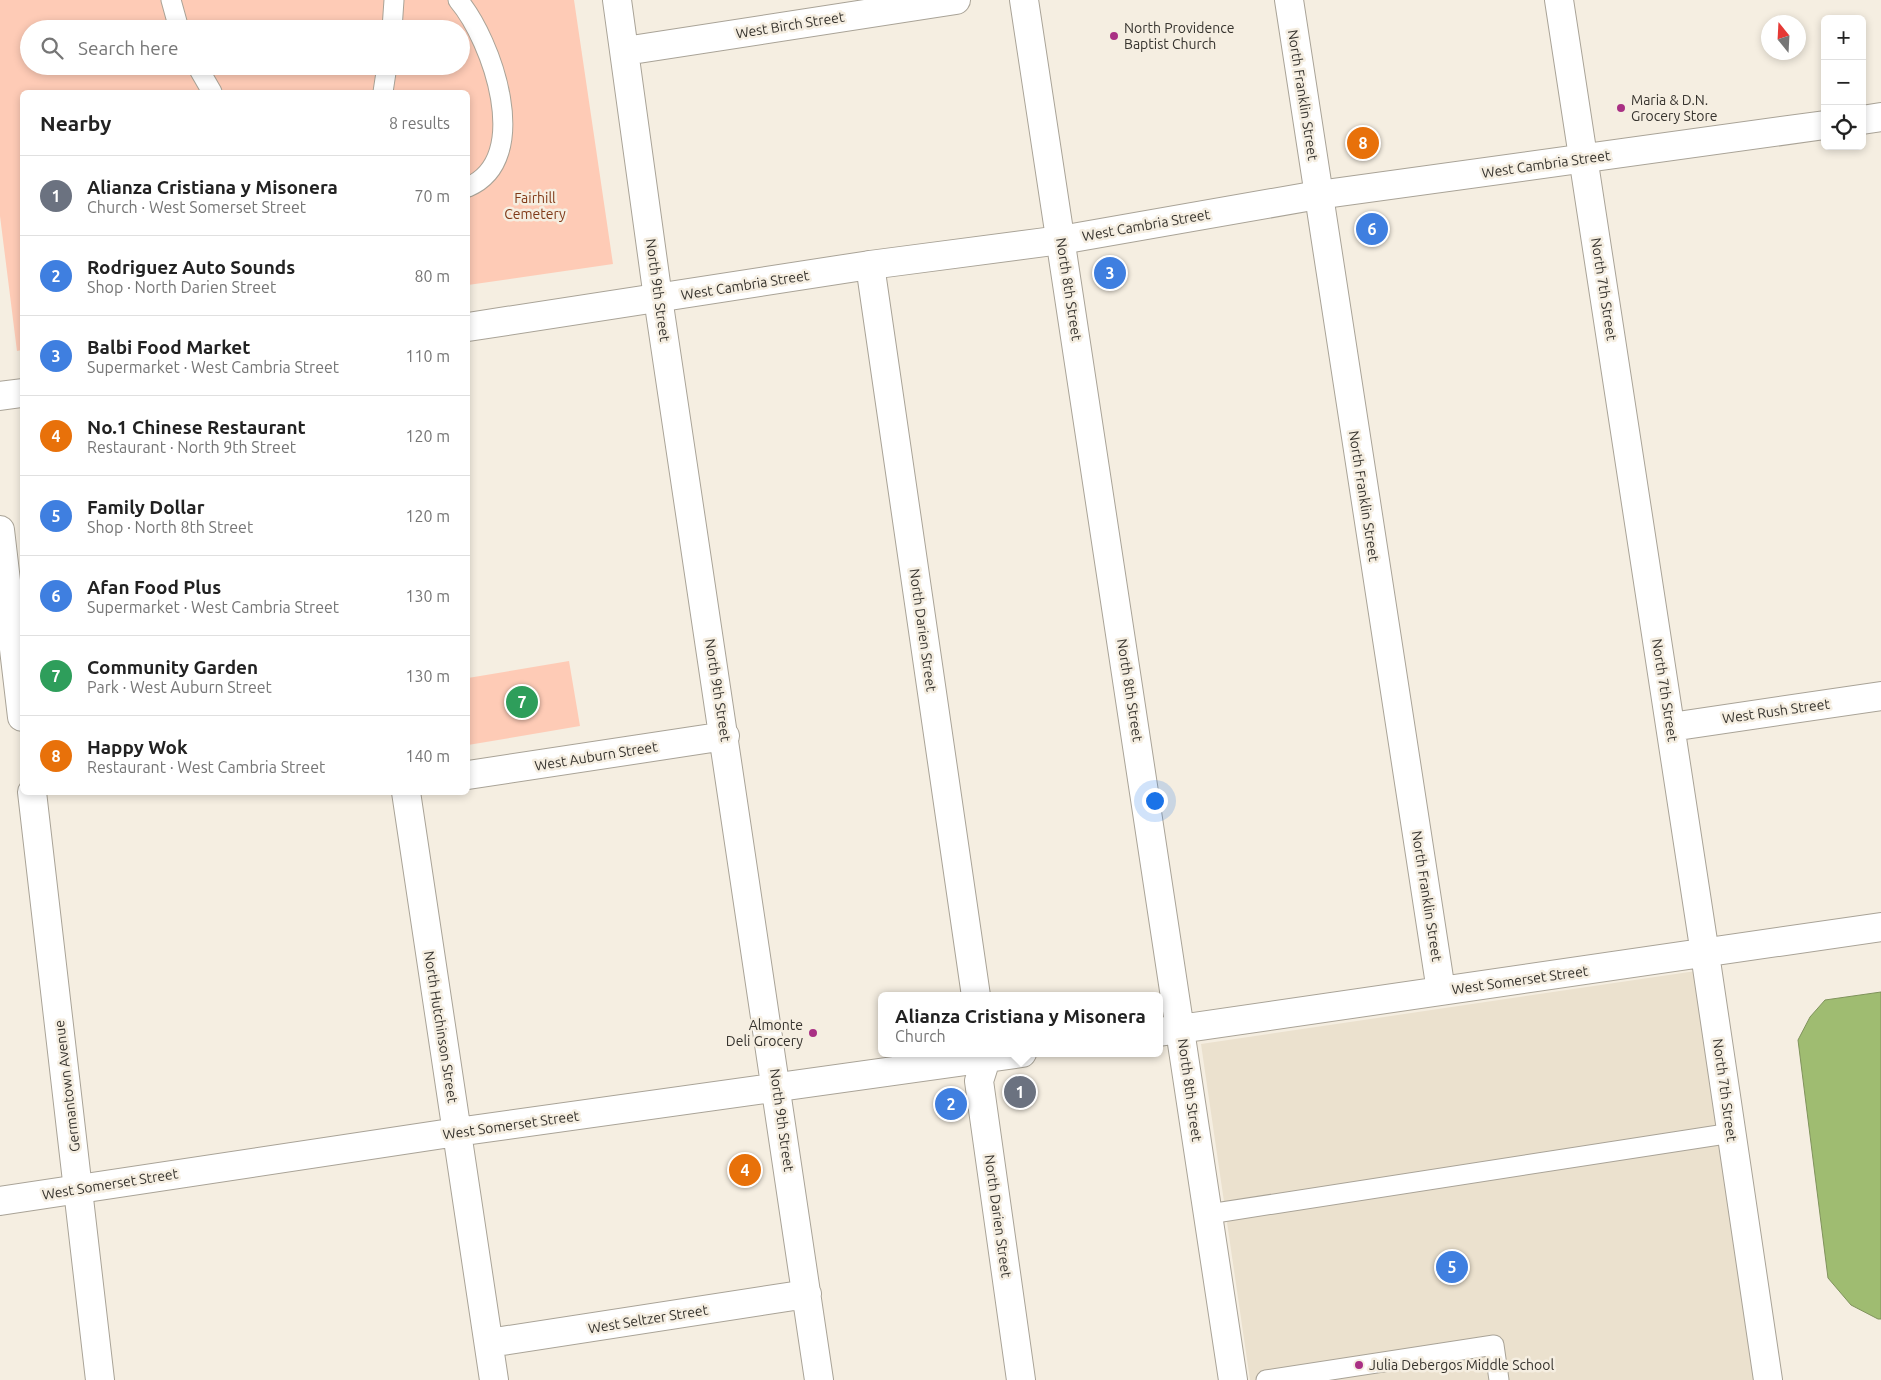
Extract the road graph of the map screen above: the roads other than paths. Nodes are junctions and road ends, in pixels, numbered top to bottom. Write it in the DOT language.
graph roads {
  1 [pos="171,0"];
  2 [pos="394,0"];
  3 [pos="458,0"];
  4 [pos="617,0"];
  5 [pos="956,0"];
  6 [pos="1024,0"];
  7 [pos="1289,0"];
  8 [pos="1559,0"];
  9 [pos="177,20"];
  10 [pos="393,20"];
  11 [pos="625,51"];
  12 [pos="202,75"];
  13 [pos="386,75"];
  14 [pos="211,90"];
  15 [pos="383,90"];
  16 [pos="1881,117"];
  17 [pos="1866,119"];
  18 [pos="1821,126"];
  19 [pos="1584,159"];
  20 [pos="470,186"];
  21 [pos="1318,195"];
  22 [pos="1061,240"];
  23 [pos="870,265"];
  24 [pos="658,298"];
  25 [pos="470,327"];
  26 [pos="20,393"];
  27 [pos="0,396"];
  28 [pos="0,530"];
  29 [pos="1881,696"];
  30 [pos="20,700"];
  31 [pos="1671,727"];
  32 [pos="725,736"];
  33 [pos="470,775"];
  34 [pos="32,795"];
  35 [pos="406,795"];
  36 [pos="1881,927"];
  37 [pos="1705,954"];
  38 [pos="1441,991"];
  39 [pos="975,992"];
  40 [pos="1170,1030"];
  41 [pos="979,1057"];
  42 [pos="986,1057"];
  43 [pos="777,1088"];
  44 [pos="457,1132"];
  45 [pos="1732,1133"];
  46 [pos="79,1188"];
  47 [pos="0,1201"];
  48 [pos="1209,1214"];
  49 [pos="807,1294"];
  50 [pos="489,1343"];
  51 [pos="1304,1377"];
  52 [pos="100,1380"];
  53 [pos="494,1380"];
  54 [pos="819,1380"];
  55 [pos="1021,1380"];
  56 [pos="1233,1380"];
  57 [pos="1266,1380"];
  58 [pos="1499,1380"];
  59 [pos="1768,1380"];
  1 -- 9 [label="lane"];
  2 -- 10 [label="lane"];
  3 -- 20 [label="lane"];
  4 -- 11 [label="street, North 9th Street"];
  5 -- 11 [label="street, West Birch Street"];
  6 -- 22 [label="street, North 8th Street"];
  7 -- 21 [label="street, North Franklin Street"];
  8 -- 19 [label="street, North 7th Street"];
  11 -- 24 [label="street, North 9th Street"];
  12 -- 14 [label="lane"];
  13 -- 15 [label="lane"];
  16 -- 17 [label="street"];
  18 -- 19 [label="street, West Cambria Street"];
  19 -- 21 [label="street, West Cambria Street"];
  19 -- 31 [label="street, North 7th Street"];
  21 -- 22 [label="street, West Cambria Street"];
  21 -- 38 [label="street, North Franklin Street"];
  22 -- 23 [label="street, West Cambria Street"];
  22 -- 40 [label="street, North 8th Street"];
  23 -- 24 [label="street, West Cambria Street"];
  23 -- 39 [label="street, North Darien Street"];
  24 -- 25 [label="street, West Cambria Street"];
  24 -- 32 [label="street, North 9th Street"];
  26 -- 27 [label="street"];
  28 -- 30 [label="street"];
  29 -- 31 [label="street, West Rush Street"];
  31 -- 37 [label="street, North 7th Street"];
  32 -- 33 [label="street, West Auburn Street"];
  32 -- 43 [label="street, North 9th Street"];
  34 -- 46 [label="street, Germantown Avenue"];
  35 -- 44 [label="street, North Hutchinson Street"];
  36 -- 37 [label="street, West Somerset Street"];
  37 -- 38 [label="street, West Somerset Street"];
  37 -- 45 [label="street, North 7th Street"];
  38 -- 40 [label="street, West Somerset Street"];
  40 -- 48 [label="street, North 8th Street"];
  41 -- 43 [label="street, West Somerset Street"];
  42 -- 55 [label="street, North Darien Street"];
  43 -- 44 [label="street, West Somerset Street"];
  43 -- 49 [label="street, North 9th Street"];
  44 -- 46 [label="street, West Somerset Street"];
  44 -- 50 [label="street, North Hutchinson Street"];
  45 -- 48 [label="lane"];
  45 -- 59 [label="street, North 7th Street"];
  46 -- 47 [label="street, West Somerset Street"];
  46 -- 52 [label="street, Germantown Avenue"];
  48 -- 56 [label="street, North 8th Street"];
  49 -- 50 [label="street, West Seltzer Street"];
  49 -- 54 [label="street, North 9th Street"];
  50 -- 53 [label="street, North Hutchinson Street"];
  51 -- 57 [label="lane"];
  51 -- 58 [label="lane"];
}
